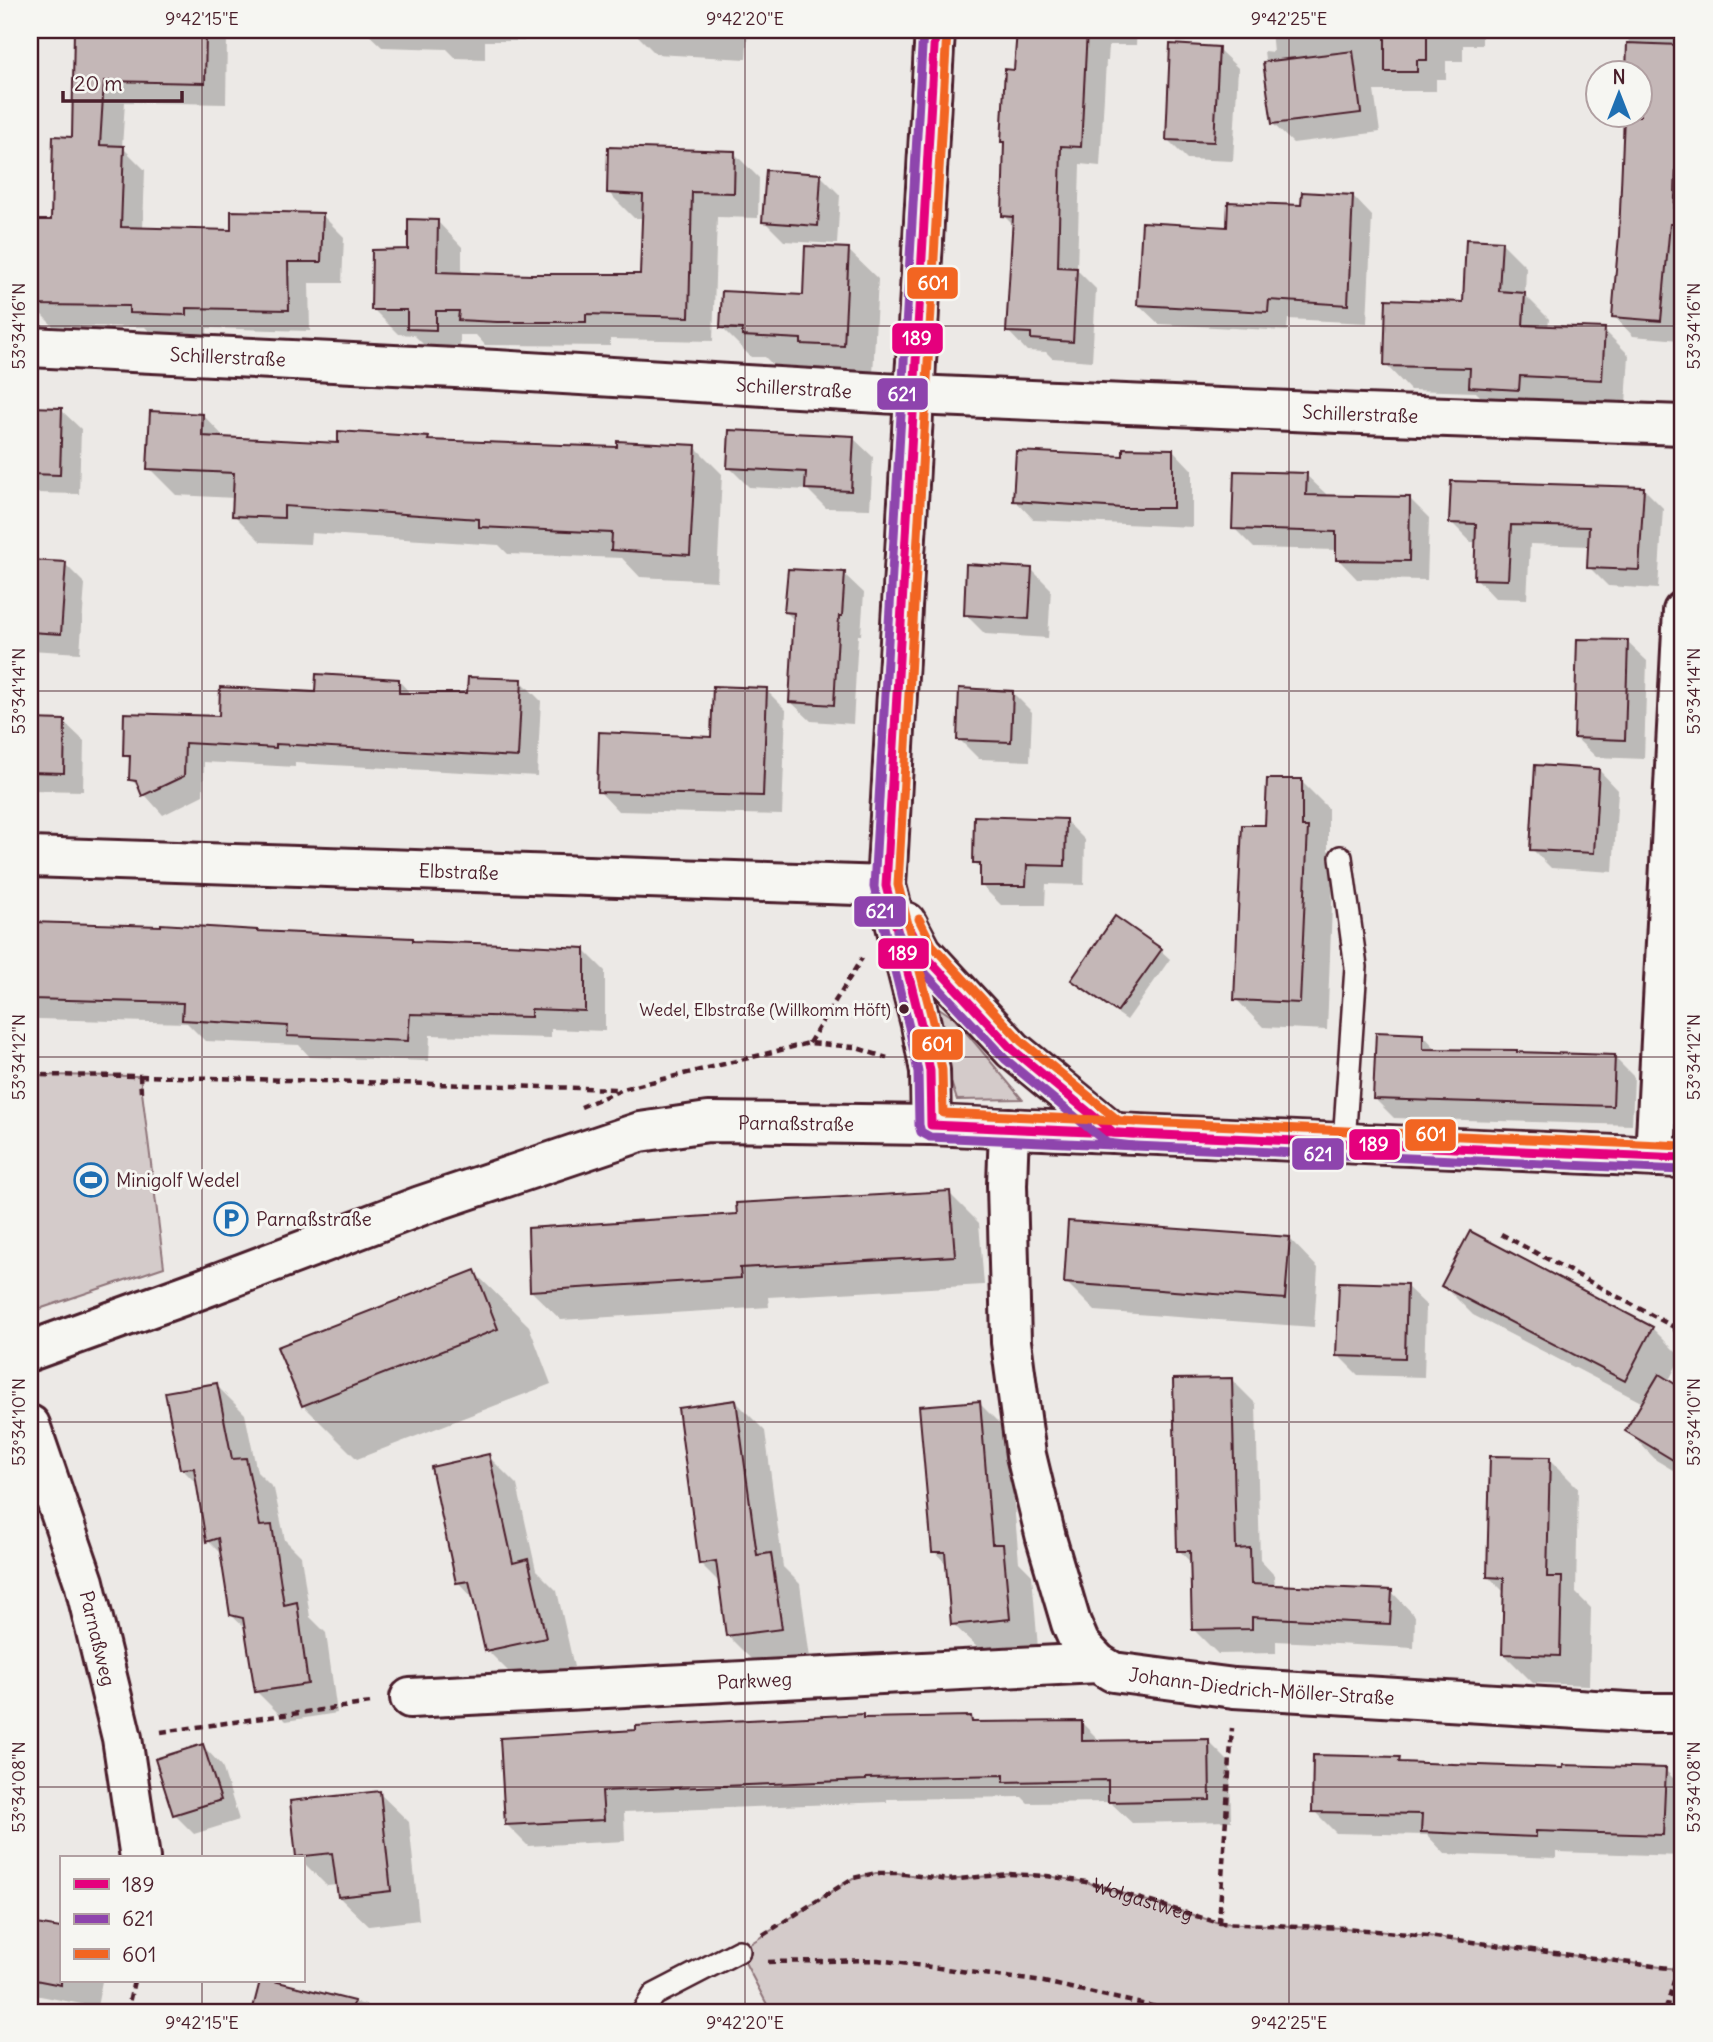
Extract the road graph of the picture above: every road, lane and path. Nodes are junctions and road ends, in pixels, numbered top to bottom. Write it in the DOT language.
graph roads {
  1 [pos="935,30"];
  2 [pos="30,347"];
  3 [pos="914,395"];
  4 [pos="1683,425"];
  5 [pos="1683,611"];
  6 [pos="30,857"];
  7 [pos="1341,857"];
  8 [pos="886,886"];
  9 [pos="864,955"];
  10 [pos="809,1044"];
  11 [pos="30,1075"];
  12 [pos="140,1076"];
  13 [pos="623,1090"];
  14 [pos="141,1092"];
  15 [pos="931,1125"];
  16 [pos="1009,1128"];
  17 [pos="1114,1133"];
  18 [pos="1344,1143"];
  19 [pos="1669,1157"];
  20 [pos="1501,1234"];
  21 [pos="1683,1280"];
  22 [pos="1674,1327"];
  23 [pos="1683,1348"];
  24 [pos="30,1351"];
  25 [pos="30,1426"];
  26 [pos="1098,1663"];
  27 [pos="1234,1688"];
  28 [pos="410,1698"];
  29 [pos="1683,1713"];
  30 [pos="122,1738"];
  31 [pos="140,1856"];
  32 [pos="1219,1923"];
  33 [pos="739,1951"];
  34 [pos="1680,1970"];
  35 [pos="134,1982"];
  36 [pos="1666,2009"];
  37 [pos="127,2012"];
  38 [pos="643,2012"];
  39 [pos="1178,2012"];
  40 [pos="1650,2012"];
  41 [pos="1683,2012"];
  1 -- 3 [label="street"];
  2 -- 3 [label="street, Schillerstraße"];
  3 -- 4 [label="street, Schillerstraße"];
  3 -- 8 [label="street"];
  5 -- 19 [label="street"];
  6 -- 8 [label="street, Elbstraße"];
  7 -- 18 [label="lane"];
  8 -- 15 [label="street"];
  8 -- 17 [label="street"];
  9 -- 10 [label="path"];
  11 -- 12 [label="path"];
  12 -- 13 [label="path"];
  12 -- 14 [label="path"];
  15 -- 16 [label="street"];
  15 -- 24 [label="street, Parnaßstraße"];
  16 -- 17 [label="street"];
  16 -- 26 [label="street"];
  17 -- 18 [label="street"];
  18 -- 19 [label="street"];
  20 -- 22 [label="path"];
  21 -- 22 [label="path"];
  22 -- 23 [label="path"];
  25 -- 30 [label="street, Parnaßweg"];
  26 -- 27 [label="street, Johann-Diedrich-Möller-Straße"];
  26 -- 28 [label="street, Parkweg"];
  27 -- 29 [label="street, Johann-Diedrich-Möller-Straße"];
  27 -- 32 [label="path"];
  28 -- 30 [label="path"];
  30 -- 31 [label="street, Parnaßweg"];
  32 -- 33 [label="path, Wolgastweg"];
  32 -- 34 [label="path, Wolgastweg"];
  33 -- 38 [label="lane"];
  33 -- 39 [label="path"];
  34 -- 36 [label="path"];
  35 -- 37 [label="path"];
  36 -- 40 [label="path"];
  36 -- 41 [label="path"];
}
